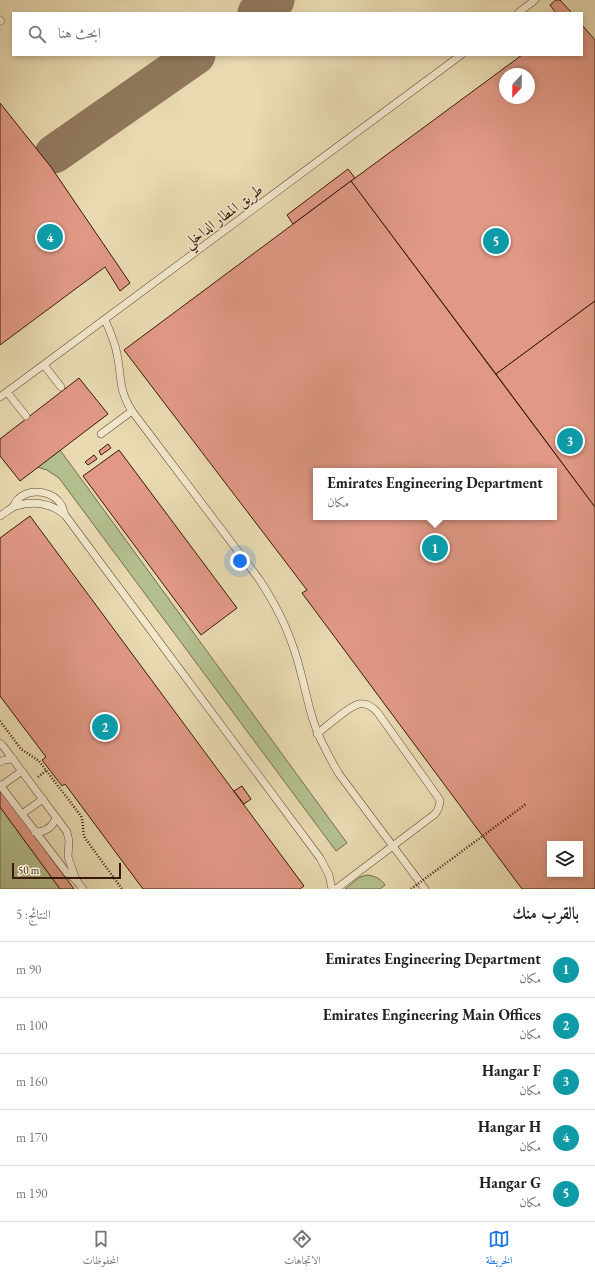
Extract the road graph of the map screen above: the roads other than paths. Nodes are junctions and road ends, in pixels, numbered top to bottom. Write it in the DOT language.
graph roads {
  1 [pos="535,0"];
  2 [pos="519,12"];
  3 [pos="460,56"];
  4 [pos="105,320"];
  5 [pos="44,365"];
  6 [pos="61,387"];
  7 [pos="7,392"];
  8 [pos="0,397"];
  9 [pos="132,411"];
  10 [pos="26,416"];
  11 [pos="100,434"];
  12 [pos="13,507"];
  13 [pos="65,515"];
  14 [pos="0,516"];
  15 [pos="317,734"];
  16 [pos="0,743"];
  17 [pos="13,759"];
  18 [pos="0,762"];
  19 [pos="22,771"];
  20 [pos="1,785"];
  21 [pos="43,799"];
  22 [pos="22,814"];
  23 [pos="56,817"];
  24 [pos="35,832"];
  25 [pos="393,847"];
  26 [pos="76,880"];
  27 [pos="83,889"];
  28 [pos="332,889"];
  29 [pos="336,889"];
  30 [pos="424,889"];
  1 -- 2 [label="lane"];
  3 -- 4 [label="lane, طريق المطار الداخلي"];
  4 -- 5 [label="lane, طريق المطار الداخلي"];
  4 -- 9 [label="lane"];
  5 -- 6 [label="lane"];
  5 -- 7 [label="lane, طريق المطار الداخلي"];
  7 -- 8 [label="lane, طريق المطار الداخلي"];
  7 -- 10 [label="lane"];
  9 -- 11 [label="lane"];
  9 -- 15 [label="lane"];
  12 -- 13 [label="lane"];
  12 -- 13 [label="lane"];
  12 -- 14 [label="lane"];
  13 -- 28 [label="lane"];
  15 -- 25 [label="lane"];
  15 -- 25 [label="lane"];
  16 -- 17 [label="lane"];
  17 -- 18 [label="lane"];
  17 -- 19 [label="lane"];
  19 -- 20 [label="lane"];
  19 -- 21 [label="lane"];
  20 -- 22 [label="lane"];
  21 -- 22 [label="lane"];
  21 -- 23 [label="lane"];
  22 -- 24 [label="lane"];
  23 -- 24 [label="lane"];
  23 -- 26 [label="lane"];
  24 -- 26 [label="lane"];
  25 -- 29 [label="lane"];
  25 -- 30 [label="lane"];
  26 -- 27 [label="lane"];
}
